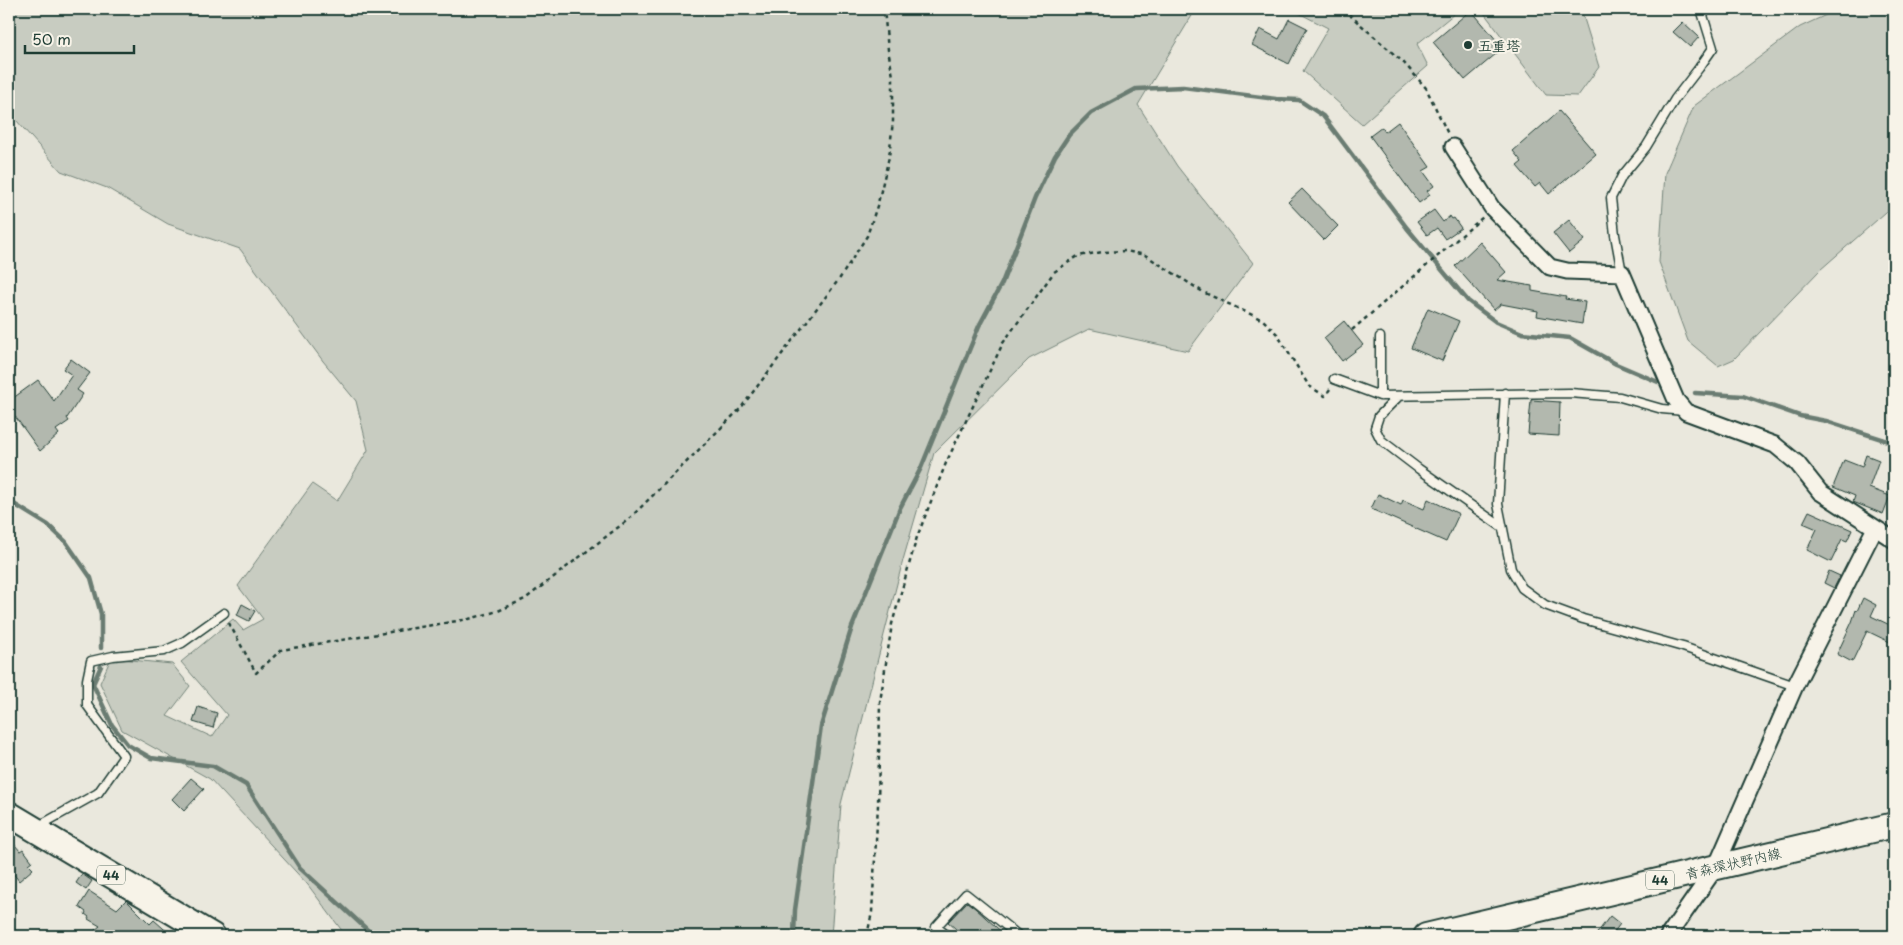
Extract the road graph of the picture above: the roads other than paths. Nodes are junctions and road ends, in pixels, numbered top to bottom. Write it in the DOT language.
graph roads {
  1 [pos="1701,9"];
  2 [pos="1454,146"];
  3 [pos="1622,273"];
  4 [pos="1380,337"];
  5 [pos="1334,379"];
  6 [pos="1505,393"];
  7 [pos="1380,396"];
  8 [pos="1399,396"];
  9 [pos="1686,412"];
  10 [pos="1502,527"];
  11 [pos="1875,528"];
  12 [pos="1894,540"];
  13 [pos="224,613"];
  14 [pos="1795,686"];
  15 [pos="9,814"];
  16 [pos="1894,825"];
  17 [pos="34,828"];
  18 [pos="1716,866"];
  19 [pos="213,936"];
  20 [pos="948,936"];
  21 [pos="1019,936"];
  22 [pos="1426,936"];
  23 [pos="1668,936"];
  1 -- 3 [label="lane"];
  2 -- 3 [label="street"];
  3 -- 9 [label="street"];
  4 -- 7 [label="lane"];
  5 -- 7 [label="lane"];
  6 -- 8 [label="lane"];
  6 -- 9 [label="lane"];
  6 -- 10 [label="lane"];
  7 -- 8 [label="lane"];
  8 -- 10 [label="lane"];
  9 -- 11 [label="street"];
  10 -- 14 [label="lane"];
  11 -- 12 [label="street"];
  11 -- 14 [label="street"];
  13 -- 17 [label="lane"];
  14 -- 18 [label="street"];
  15 -- 17 [label="main road, 44"];
  16 -- 18 [label="main road, 青森環状野内線 / 44"];
  17 -- 19 [label="main road, 44"];
  18 -- 22 [label="main road, 青森環状野内線 / 44"];
  18 -- 23 [label="street"];
  20 -- 21 [label="lane"];
}
